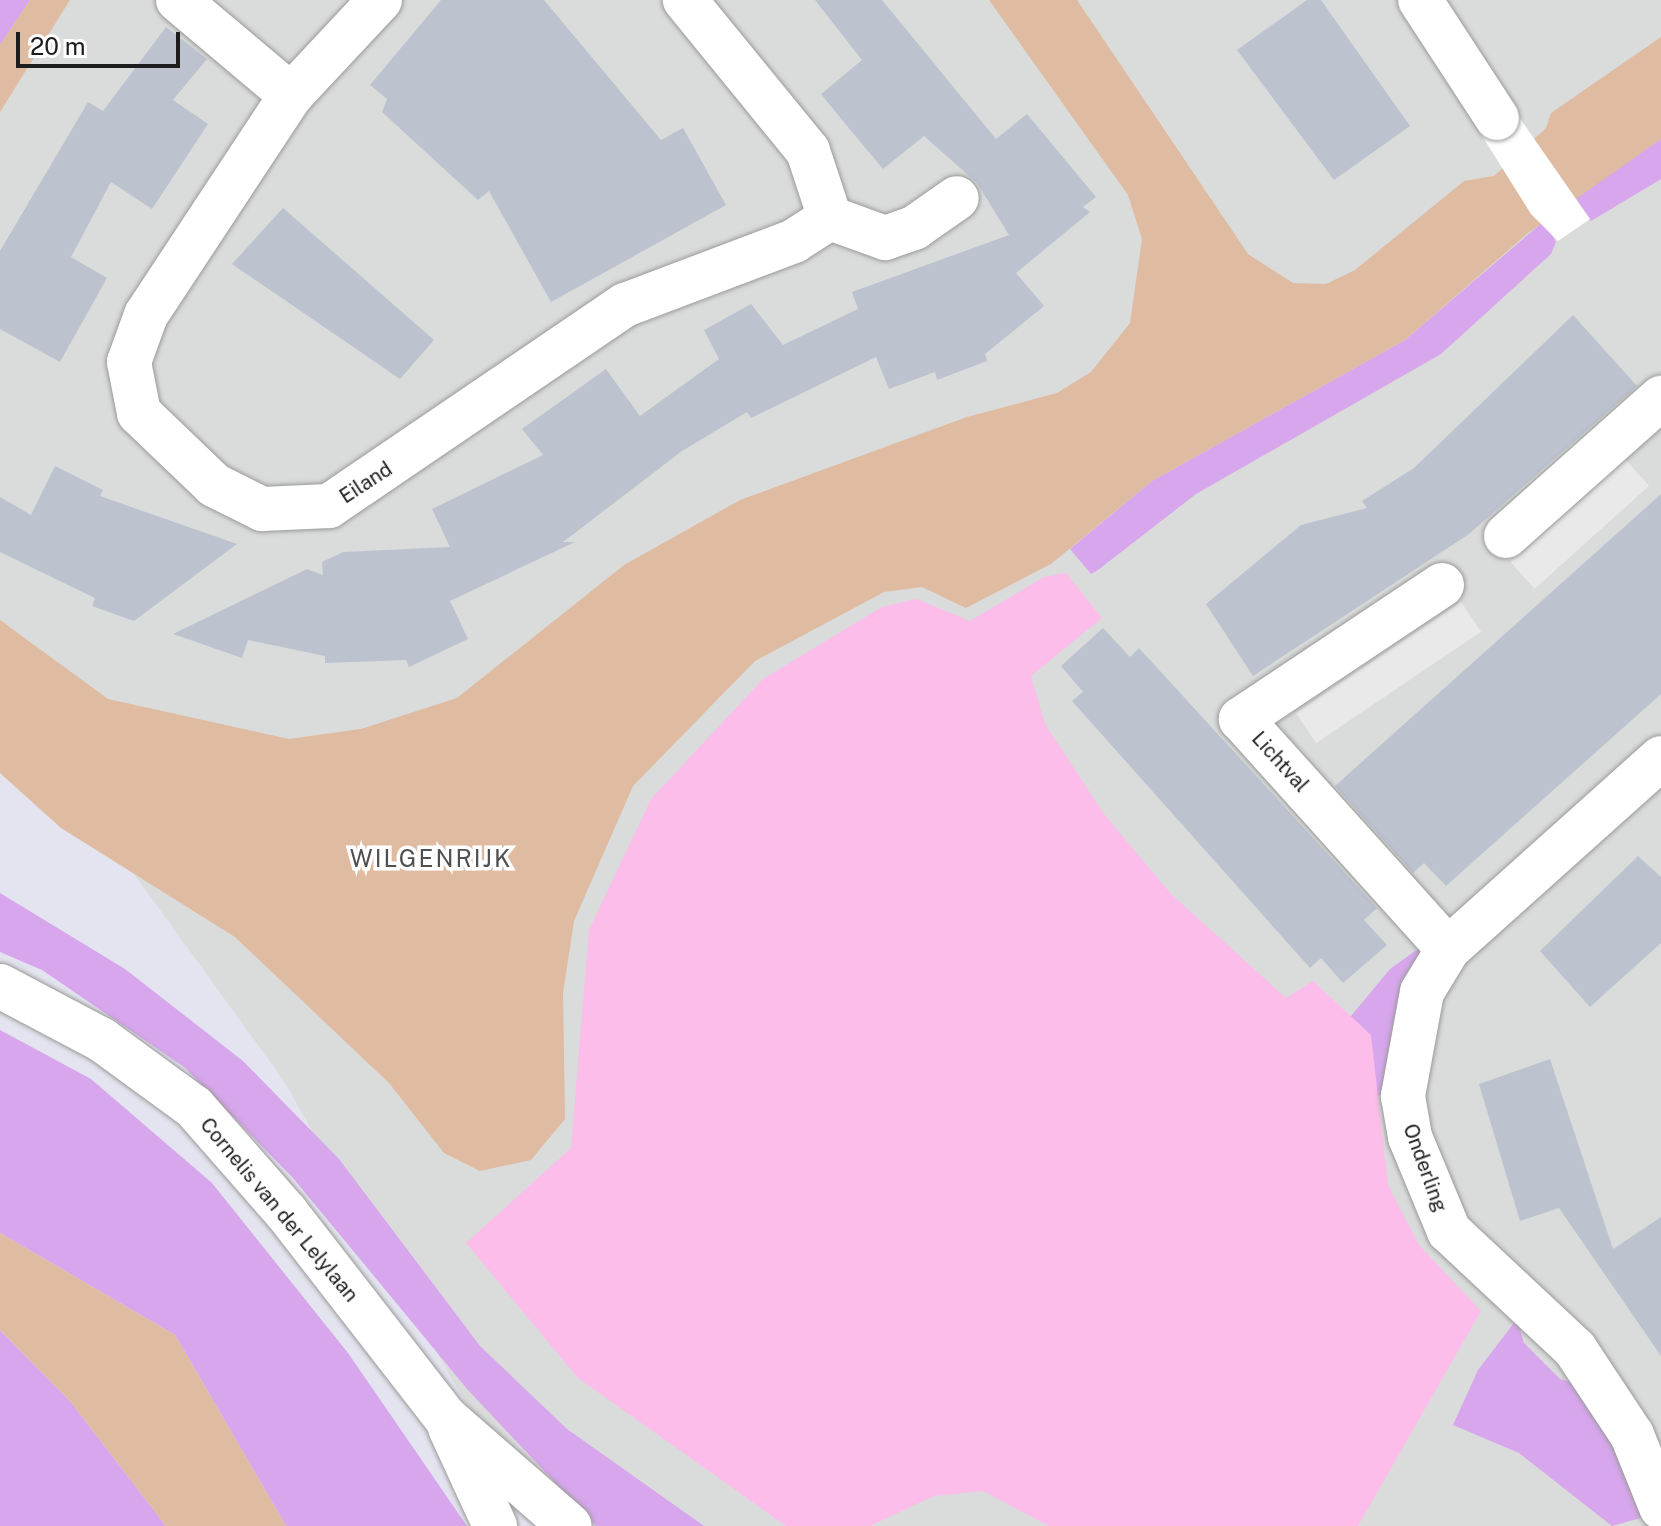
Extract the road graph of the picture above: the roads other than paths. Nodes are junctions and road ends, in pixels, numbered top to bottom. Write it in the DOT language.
graph roads {
  1 [pos="178,0"];
  2 [pos="380,0"];
  3 [pos="685,0"];
  4 [pos="1420,0"];
  5 [pos="291,95"];
  6 [pos="1497,118"];
  7 [pos="957,198"];
  8 [pos="830,218"];
  9 [pos="1661,398"];
  10 [pos="1506,536"];
  11 [pos="1442,585"];
  12 [pos="1661,758"];
  13 [pos="1448,949"];
  14 [pos="0,986"];
  15 [pos="446,1418"];
  16 [pos="1661,1507"];
  17 [pos="495,1526"];
  18 [pos="570,1526"];
  1 -- 5 [label="street"];
  2 -- 5 [label="street, Eiland"];
  3 -- 8 [label="street"];
  4 -- 6 [label="street"];
  5 -- 8 [label="street, Eiland"];
  7 -- 8 [label="street"];
  9 -- 10 [label="street"];
  11 -- 13 [label="street, Lichtval"];
  12 -- 13 [label="street, Onderling"];
  13 -- 16 [label="street, Onderling"];
  14 -- 15 [label="street, Cornelis van der Lelylaan"];
  15 -- 17 [label="street, Cornelis van der Lelylaan"];
  15 -- 18 [label="street, Cornelis van der Lelylaan"];
}
